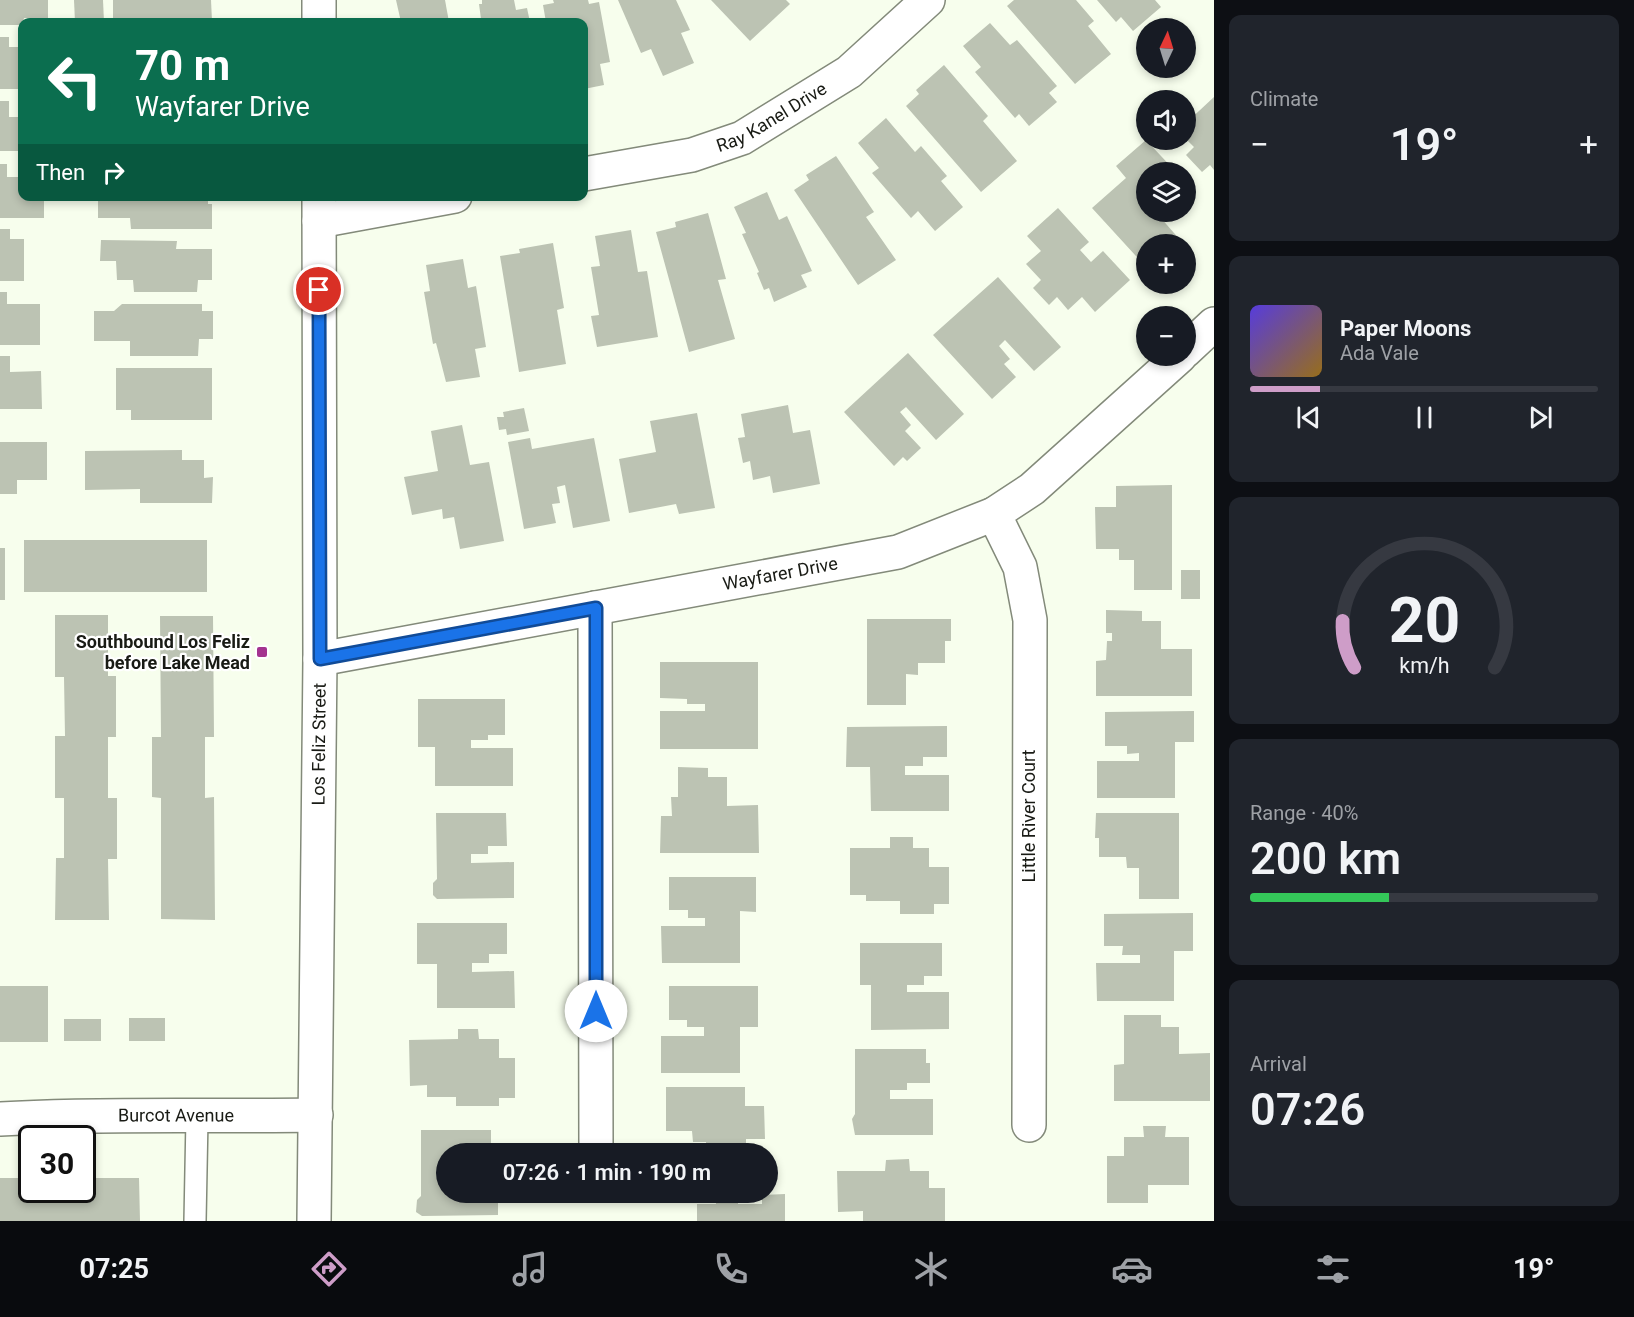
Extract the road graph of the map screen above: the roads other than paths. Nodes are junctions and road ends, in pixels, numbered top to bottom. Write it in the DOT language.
graph roads {
  1 [pos="318,0"];
  2 [pos="928,0"];
  3 [pos="319,18"];
  4 [pos="588,173"];
  5 [pos="403,201"];
  6 [pos="319,209"];
  7 [pos="1214,324"];
  8 [pos="1196,341"];
  9 [pos="1169,366"];
  10 [pos="994,514"];
  11 [pos="596,608"];
  12 [pos="320,659"];
  13 [pos="316,1116"];
  14 [pos="197,1118"];
  15 [pos="0,1119"];
  16 [pos="1029,1125"];
  17 [pos="596,1143"];
  18 [pos="195,1221"];
  19 [pos="314,1221"];
  1 -- 3 [label="street"];
  2 -- 4 [label="street, Ray Kanel Drive"];
  5 -- 6 [label="street"];
  6 -- 12 [label="street, Los Feliz Street"];
  7 -- 8 [label="street"];
  9 -- 10 [label="street, Wayfarer Drive"];
  10 -- 11 [label="street, Wayfarer Drive"];
  10 -- 16 [label="street, Little River Court"];
  11 -- 12 [label="street, Wayfarer Drive"];
  11 -- 17 [label="street"];
  12 -- 13 [label="street, Los Feliz Street"];
  13 -- 14 [label="street, Burcot Avenue"];
  13 -- 19 [label="street, Los Feliz Street"];
  14 -- 15 [label="street, Burcot Avenue"];
  14 -- 18 [label="lane"];
}
